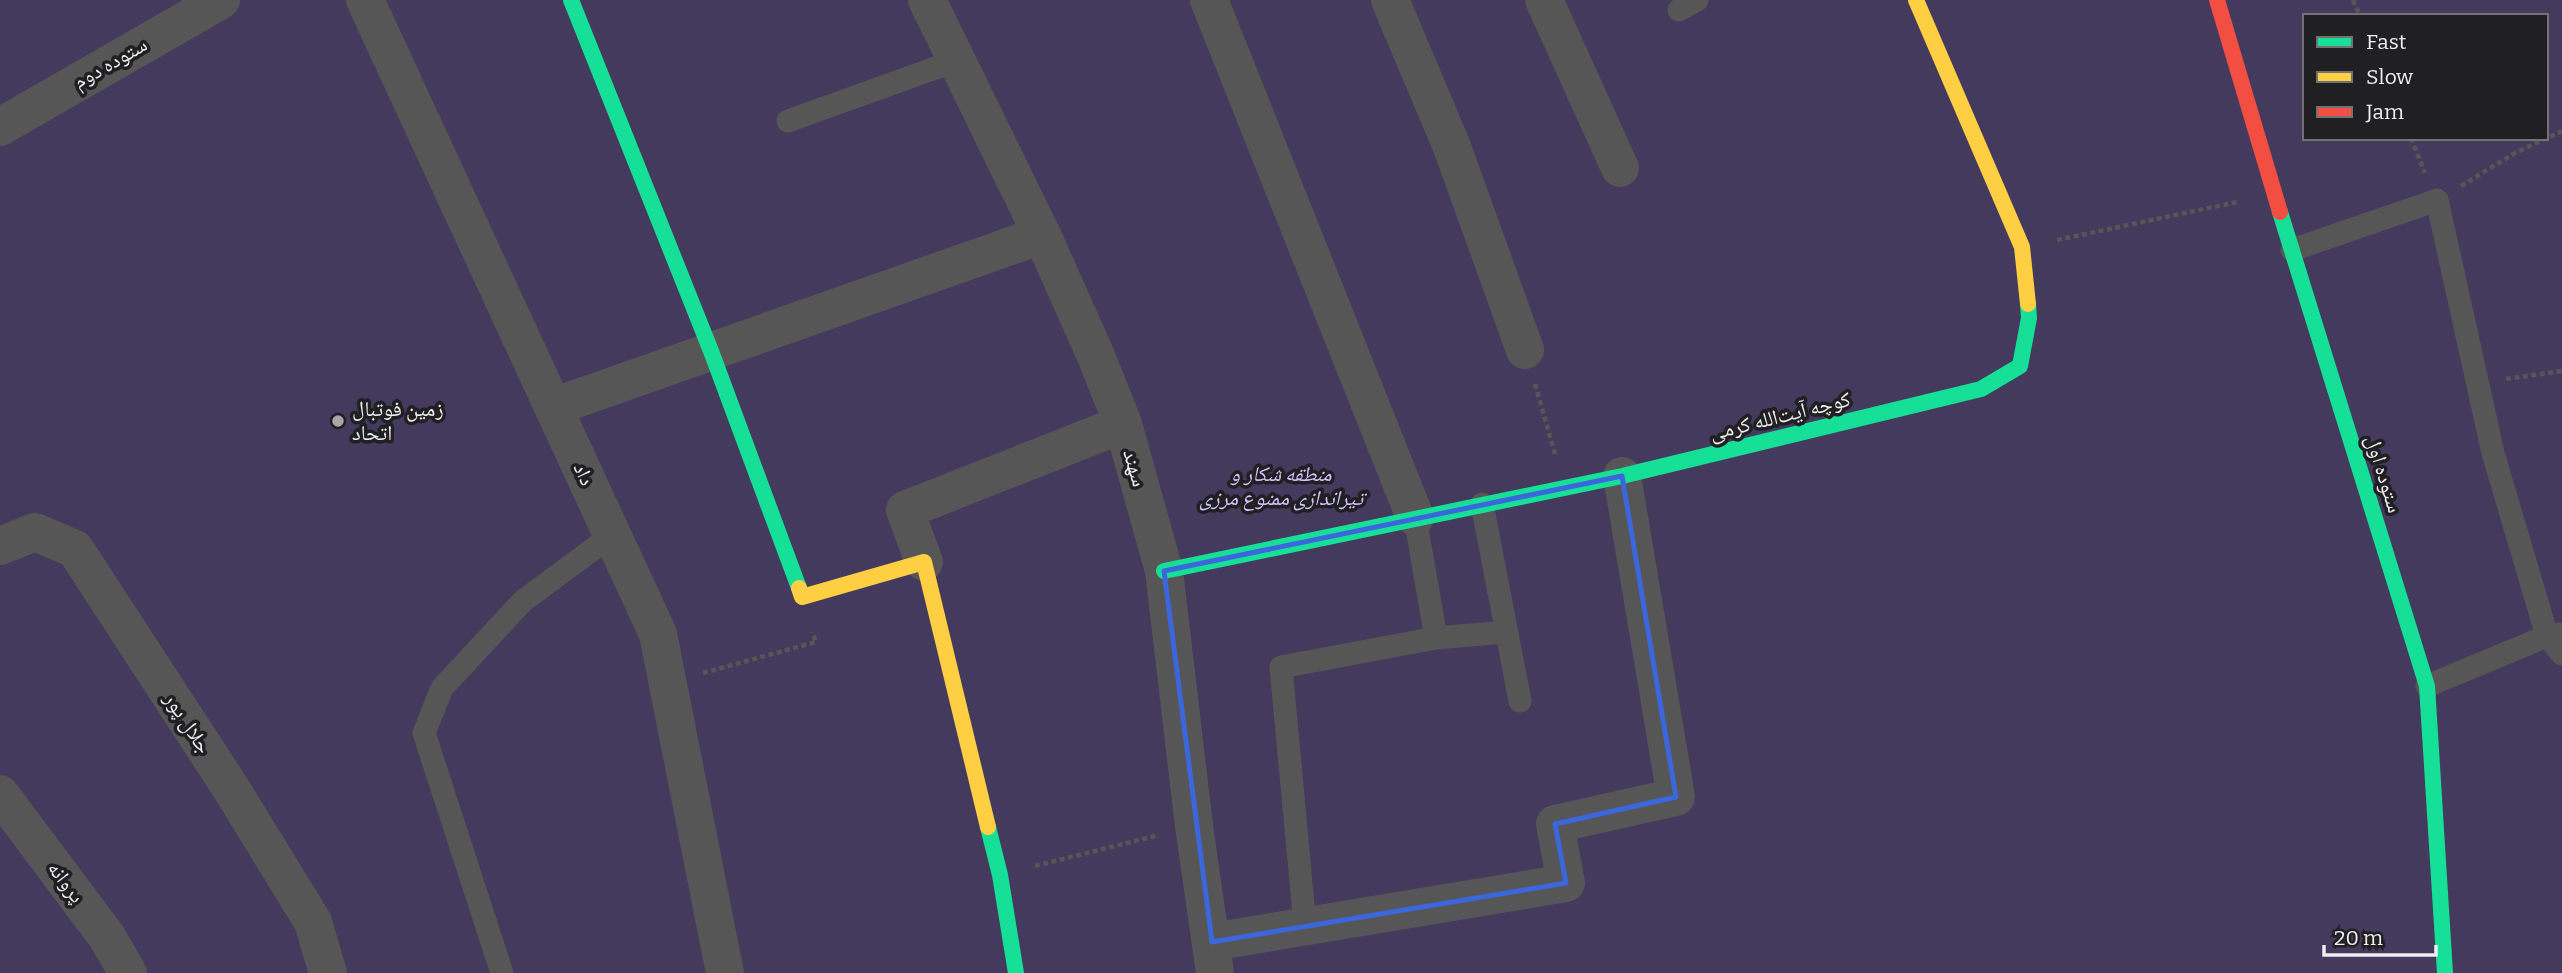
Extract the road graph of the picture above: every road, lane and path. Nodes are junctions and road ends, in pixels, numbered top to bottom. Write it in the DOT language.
graph roads {
  1 [pos="221,0"];
  2 [pos="365,0"];
  3 [pos="571,0"];
  4 [pos="927,0"];
  5 [pos="1209,0"];
  6 [pos="1390,0"];
  7 [pos="1544,0"];
  8 [pos="1916,0"];
  9 [pos="2217,0"];
  10 [pos="955,61"];
  11 [pos="788,121"];
  12 [pos="0,127"];
  13 [pos="2412,140"];
  14 [pos="2543,140"];
  15 [pos="1620,168"];
  16 [pos="2274,194"];
  17 [pos="2437,200"];
  18 [pos="1042,235"];
  19 [pos="2022,247"];
  20 [pos="2292,250"];
  21 [pos="1525,350"];
  22 [pos="711,351"];
  23 [pos="2562,371"];
  24 [pos="2478,384"];
  25 [pos="553,407"];
  26 [pos="1123,424"];
  27 [pos="1622,476"];
  28 [pos="1564,488"];
  29 [pos="1482,504"];
  30 [pos="1415,517"];
  31 [pos="612,535"];
  32 [pos="0,546"];
  33 [pos="923,562"];
  34 [pos="1164,571"];
  35 [pos="802,597"];
  36 [pos="1506,632"];
  37 [pos="2554,635"];
  38 [pos="1436,638"];
  39 [pos="2562,654"];
  40 [pos="668,683"];
  41 [pos="2427,686"];
  42 [pos="1520,701"];
  43 [pos="0,793"];
  44 [pos="1194,826"];
  45 [pos="1000,875"];
  46 [pos="1305,926"];
  47 [pos="1214,957"];
  48 [pos="128,973"];
  49 [pos="328,973"];
  50 [pos="502,973"];
  51 [pos="725,973"];
  52 [pos="1016,973"];
  53 [pos="2445,973"];
  1 -- 12 [label="street, ستوده دوم"];
  2 -- 25 [label="street, داد"];
  3 -- 22 [label="street"];
  4 -- 10 [label="street, سهند"];
  5 -- 30 [label="street"];
  6 -- 21 [label="street"];
  7 -- 15 [label="street"];
  8 -- 19 [label="street, کوچه آیت‌الله کرمی"];
  9 -- 16 [label="street, ستوده اول"];
  10 -- 11 [label="lane"];
  10 -- 18 [label="street, سهند"];
  13 -- 17 [label="path"];
  14 -- 17 [label="path"];
  16 -- 19 [label="path"];
  16 -- 20 [label="street, ستوده اول"];
  17 -- 20 [label="lane"];
  17 -- 24 [label="lane"];
  18 -- 22 [label="street"];
  18 -- 26 [label="street, سهند"];
  19 -- 27 [label="street, کوچه آیت‌الله کرمی"];
  20 -- 41 [label="street, ستوده اول"];
  21 -- 28 [label="path"];
  22 -- 25 [label="street"];
  22 -- 35 [label="street"];
  23 -- 24 [label="path"];
  24 -- 37 [label="lane"];
  25 -- 31 [label="street, داد"];
  26 -- 33 [label="street"];
  26 -- 34 [label="street, سهند"];
  27 -- 28 [label="street, کوچه آیت‌الله کرمی"];
  27 -- 46 [label="street"];
  28 -- 29 [label="street, کوچه آیت‌الله کرمی"];
  29 -- 30 [label="street, کوچه آیت‌الله کرمی"];
  29 -- 36 [label="lane"];
  30 -- 34 [label="street, کوچه آیت‌الله کرمی"];
  30 -- 38 [label="lane"];
  31 -- 40 [label="street, داد"];
  31 -- 50 [label="lane"];
  32 -- 49 [label="street, جلال پور"];
  33 -- 35 [label="street"];
  33 -- 45 [label="street"];
  34 -- 44 [label="street, سهند"];
  35 -- 40 [label="path"];
  36 -- 38 [label="lane"];
  36 -- 42 [label="lane"];
  37 -- 39 [label="lane"];
  37 -- 41 [label="lane"];
  38 -- 46 [label="lane"];
  40 -- 51 [label="street, داد"];
  41 -- 53 [label="street, ستوده اول"];
  43 -- 48 [label="street, پروانه"];
  44 -- 45 [label="path"];
  44 -- 47 [label="street, سهند"];
  45 -- 52 [label="street"];
  46 -- 47 [label="street"];
}
